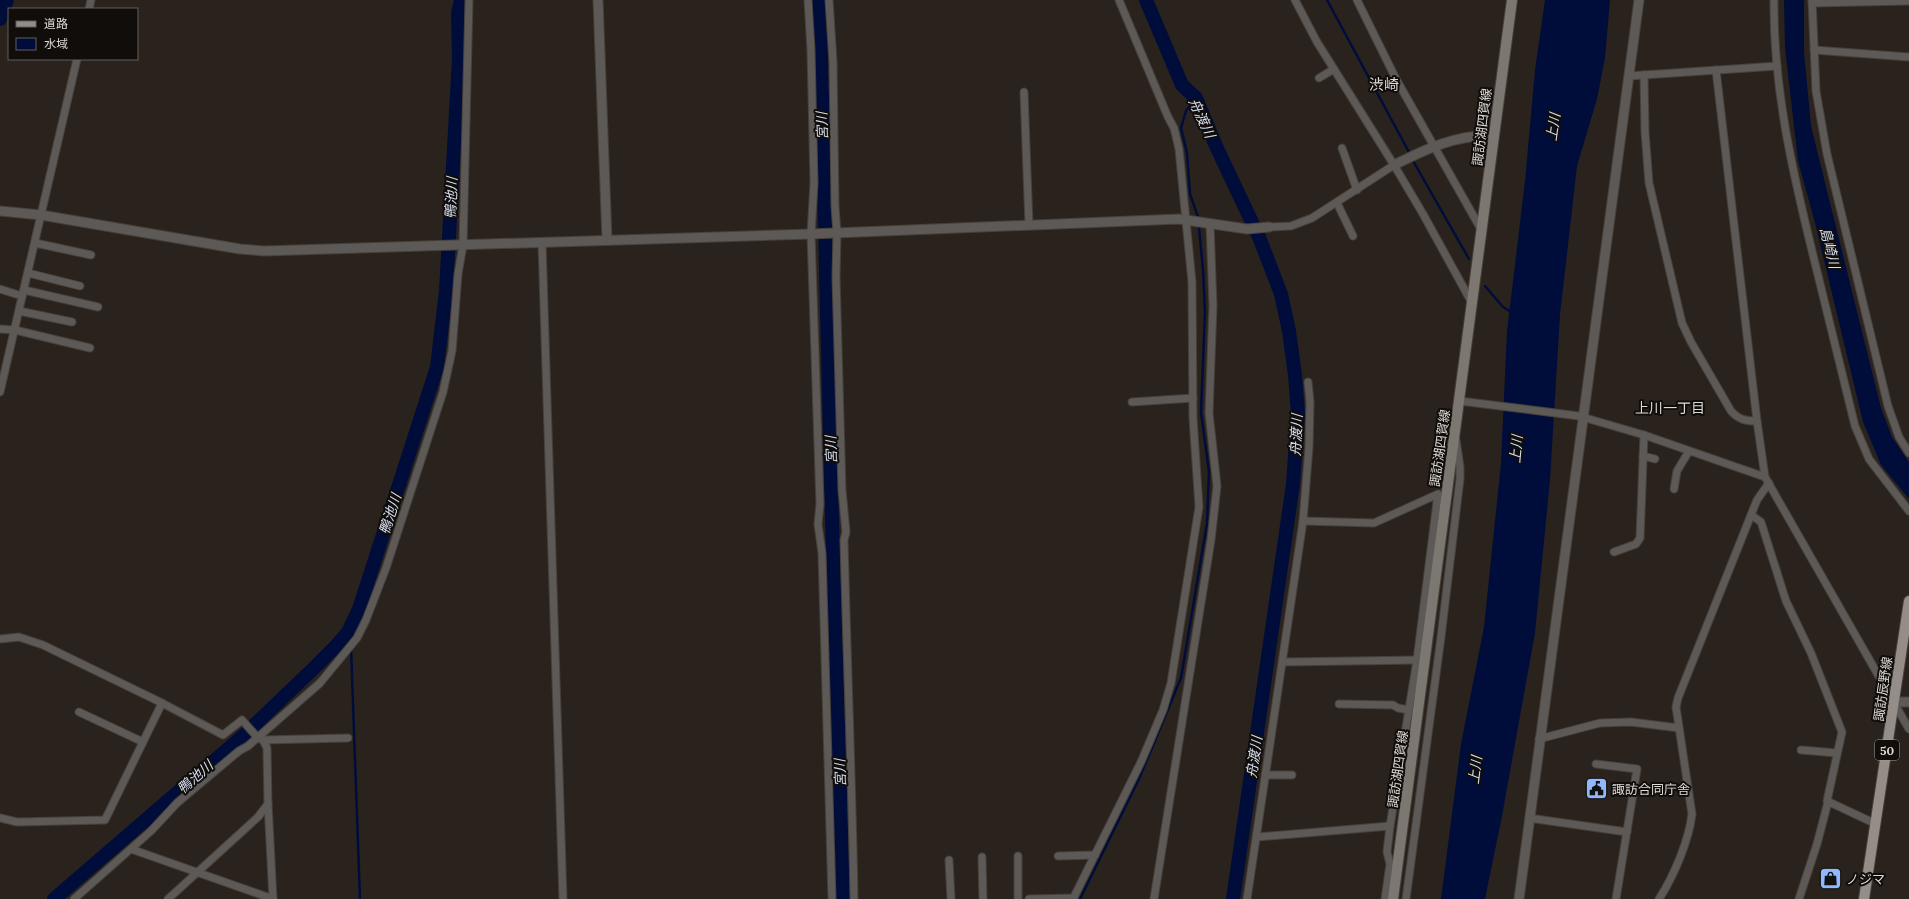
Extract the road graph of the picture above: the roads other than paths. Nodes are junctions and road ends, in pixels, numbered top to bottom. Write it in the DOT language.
graph roads {
  1 [pos="469,0"];
  2 [pos="598,0"];
  3 [pos="808,0"];
  4 [pos="829,0"];
  5 [pos="1119,0"];
  6 [pos="1295,0"];
  7 [pos="1357,0"];
  8 [pos="1512,0"];
  9 [pos="1639,0"];
  10 [pos="1909,1"];
  11 [pos="1774,2"];
  12 [pos="1812,2"];
  13 [pos="1814,50"];
  14 [pos="1909,57"];
  15 [pos="77,60"];
  16 [pos="1777,66"];
  17 [pos="1334,69"];
  18 [pos="1716,70"];
  19 [pos="1644,75"];
  20 [pos="1629,76"];
  21 [pos="1319,78"];
  22 [pos="1024,92"];
  23 [pos="1494,136"];
  24 [pos="1434,146"];
  25 [pos="1342,148"];
  26 [pos="1394,165"];
  27 [pos="1357,190"];
  28 [pos="1337,203"];
  29 [pos="0,211"];
  30 [pos="41,215"];
  31 [pos="1187,220"];
  32 [pos="1210,224"];
  33 [pos="1029,225"];
  34 [pos="1269,227"];
  35 [pos="1482,231"];
  36 [pos="836,233"];
  37 [pos="814,234"];
  38 [pos="1353,236"];
  39 [pos="607,240"];
  40 [pos="35,243"];
  41 [pos="542,243"];
  42 [pos="462,245"];
  43 [pos="90,255"];
  44 [pos="28,273"];
  45 [pos="80,286"];
  46 [pos="0,290"];
  47 [pos="23,293"];
  48 [pos="1472,303"];
  49 [pos="98,307"];
  50 [pos="19,311"];
  51 [pos="72,322"];
  52 [pos="0,329"];
  53 [pos="14,330"];
  54 [pos="90,348"];
  55 [pos="1308,382"];
  56 [pos="0,392"];
  57 [pos="1193,398"];
  58 [pos="1462,401"];
  59 [pos="1132,402"];
  60 [pos="1582,417"];
  61 [pos="1757,421"];
  62 [pos="1644,435"];
  63 [pos="1455,438"];
  64 [pos="1689,450"];
  65 [pos="1909,453"];
  66 [pos="1643,456"];
  67 [pos="1655,459"];
  68 [pos="1767,480"];
  69 [pos="1674,489"];
  70 [pos="1909,511"];
  71 [pos="1751,515"];
  72 [pos="1303,521"];
  73 [pos="1614,552"];
  74 [pos="1909,601"];
  75 [pos="1906,637"];
  76 [pos="0,639"];
  77 [pos="1417,660"];
  78 [pos="1283,662"];
  79 [pos="1894,702"];
  80 [pos="1909,702"];
  81 [pos="162,703"];
  82 [pos="1339,704"];
  83 [pos="1409,710"];
  84 [pos="79,712"];
  85 [pos="1679,728"];
  86 [pos="1909,729"];
  87 [pos="348,738"];
  88 [pos="260,739"];
  89 [pos="1539,739"];
  90 [pos="143,742"];
  91 [pos="1801,750"];
  92 [pos="1837,753"];
  93 [pos="1596,764"];
  94 [pos="1266,775"];
  95 [pos="1292,775"];
  96 [pos="1828,802"];
  97 [pos="268,804"];
  98 [pos="0,818"];
  99 [pos="1529,818"];
  100 [pos="1876,824"];
  101 [pos="1390,826"];
  102 [pos="1627,832"];
  103 [pos="1257,837"];
  104 [pos="132,849"];
  105 [pos="1095,855"];
  106 [pos="1018,856"];
  107 [pos="1058,856"];
  108 [pos="982,857"];
  109 [pos="949,860"];
  110 [pos="197,873"];
  111 [pos="1074,898"];
  112 [pos="74,899"];
  113 [pos="168,899"];
  114 [pos="273,899"];
  115 [pos="563,899"];
  116 [pos="832,899"];
  117 [pos="854,899"];
  118 [pos="951,899"];
  119 [pos="983,899"];
  120 [pos="1018,899"];
  121 [pos="1029,899"];
  122 [pos="1154,899"];
  123 [pos="1247,899"];
  124 [pos="1385,899"];
  125 [pos="1393,899"];
  126 [pos="1406,899"];
  127 [pos="1519,899"];
  128 [pos="1616,899"];
  129 [pos="1659,899"];
  130 [pos="1799,899"];
  131 [pos="1864,899"];
  1 -- 42 [label="street"];
  2 -- 39 [label="street"];
  3 -- 37 [label="street"];
  4 -- 36 [label="street"];
  5 -- 31 [label="street"];
  6 -- 17 [label="street"];
  7 -- 24 [label="street"];
  8 -- 23 [label="main road, 諏訪湖四賀線"];
  9 -- 20 [label="street"];
  10 -- 12 [label="street"];
  11 -- 16 [label="street"];
  12 -- 13 [label="street"];
  13 -- 14 [label="street"];
  13 -- 65 [label="street"];
  15 -- 30 [label="street"];
  16 -- 18 [label="street"];
  16 -- 70 [label="street"];
  17 -- 21 [label="street"];
  17 -- 26 [label="street"];
  18 -- 19 [label="street"];
  18 -- 61 [label="street"];
  19 -- 20 [label="street"];
  19 -- 61 [label="street"];
  20 -- 60 [label="street"];
  22 -- 33 [label="street"];
  23 -- 24 [label="street"];
  23 -- 35 [label="main road, 諏訪湖四賀線"];
  24 -- 26 [label="street"];
  24 -- 35 [label="street"];
  25 -- 27 [label="street"];
  26 -- 27 [label="street"];
  26 -- 48 [label="street"];
  27 -- 28 [label="street"];
  28 -- 34 [label="street"];
  28 -- 38 [label="street"];
  29 -- 30 [label="street"];
  30 -- 40 [label="street"];
  30 -- 42 [label="street"];
  31 -- 32 [label="street"];
  31 -- 33 [label="street"];
  31 -- 57 [label="street"];
  32 -- 34 [label="street"];
  32 -- 122 [label="street"];
  33 -- 36 [label="street"];
  35 -- 48 [label="main road, 諏訪湖四賀線"];
  36 -- 37 [label="street"];
  36 -- 117 [label="street"];
  37 -- 39 [label="street"];
  37 -- 116 [label="street"];
  39 -- 41 [label="street"];
  40 -- 43 [label="street"];
  40 -- 44 [label="street"];
  41 -- 42 [label="street"];
  41 -- 115 [label="street"];
  42 -- 88 [label="street"];
  44 -- 45 [label="street"];
  44 -- 47 [label="street"];
  46 -- 47 [label="street"];
  47 -- 49 [label="street"];
  47 -- 50 [label="street"];
  48 -- 58 [label="main road, 諏訪湖四賀線"];
  50 -- 51 [label="street"];
  50 -- 53 [label="street"];
  52 -- 53 [label="street"];
  53 -- 54 [label="street"];
  53 -- 56 [label="street"];
  55 -- 72 [label="street"];
  57 -- 59 [label="street"];
  57 -- 105 [label="street"];
  58 -- 60 [label="street"];
  58 -- 63 [label="main road, 諏訪湖四賀線"];
  60 -- 62 [label="street"];
  60 -- 89 [label="street"];
  61 -- 68 [label="street"];
  62 -- 64 [label="street"];
  62 -- 66 [label="street"];
  63 -- 125 [label="main road, 諏訪湖四賀線"];
  63 -- 126 [label="street"];
  64 -- 68 [label="street"];
  64 -- 69 [label="street"];
  66 -- 67 [label="street"];
  66 -- 73 [label="street"];
  68 -- 71 [label="street"];
  68 -- 79 [label="street"];
  71 -- 85 [label="street"];
  71 -- 92 [label="street"];
  72 -- 77 [label="street"];
  72 -- 78 [label="street"];
  74 -- 75 [label="main road, 諏訪辰野線 / 50"];
  75 -- 79 [label="main road, 諏訪辰野線 / 50"];
  76 -- 81 [label="street"];
  77 -- 78 [label="street"];
  77 -- 83 [label="street"];
  78 -- 94 [label="street"];
  79 -- 80 [label="street"];
  79 -- 86 [label="street"];
  79 -- 100 [label="main road, 諏訪辰野線 / 50"];
  81 -- 88 [label="street"];
  81 -- 90 [label="street"];
  82 -- 83 [label="street"];
  83 -- 101 [label="street"];
  84 -- 90 [label="street"];
  85 -- 89 [label="street"];
  85 -- 129 [label="street"];
  87 -- 88 [label="street"];
  88 -- 97 [label="street"];
  88 -- 104 [label="street"];
  89 -- 99 [label="street"];
  90 -- 98 [label="street"];
  91 -- 92 [label="street"];
  92 -- 96 [label="street"];
  93 -- 102 [label="street"];
  94 -- 95 [label="street"];
  94 -- 103 [label="street"];
  96 -- 100 [label="street"];
  96 -- 130 [label="street"];
  97 -- 110 [label="street"];
  97 -- 114 [label="street"];
  99 -- 102 [label="street"];
  99 -- 127 [label="street"];
  100 -- 131 [label="main road, 諏訪辰野線 / 50"];
  101 -- 103 [label="street"];
  101 -- 124 [label="street"];
  102 -- 128 [label="street"];
  103 -- 123 [label="street"];
  104 -- 110 [label="street"];
  104 -- 112 [label="street"];
  105 -- 107 [label="street"];
  105 -- 111 [label="street"];
  106 -- 120 [label="street"];
  108 -- 119 [label="street"];
  109 -- 118 [label="street"];
  110 -- 113 [label="street"];
  110 -- 114 [label="street"];
  111 -- 121 [label="street"];
}
